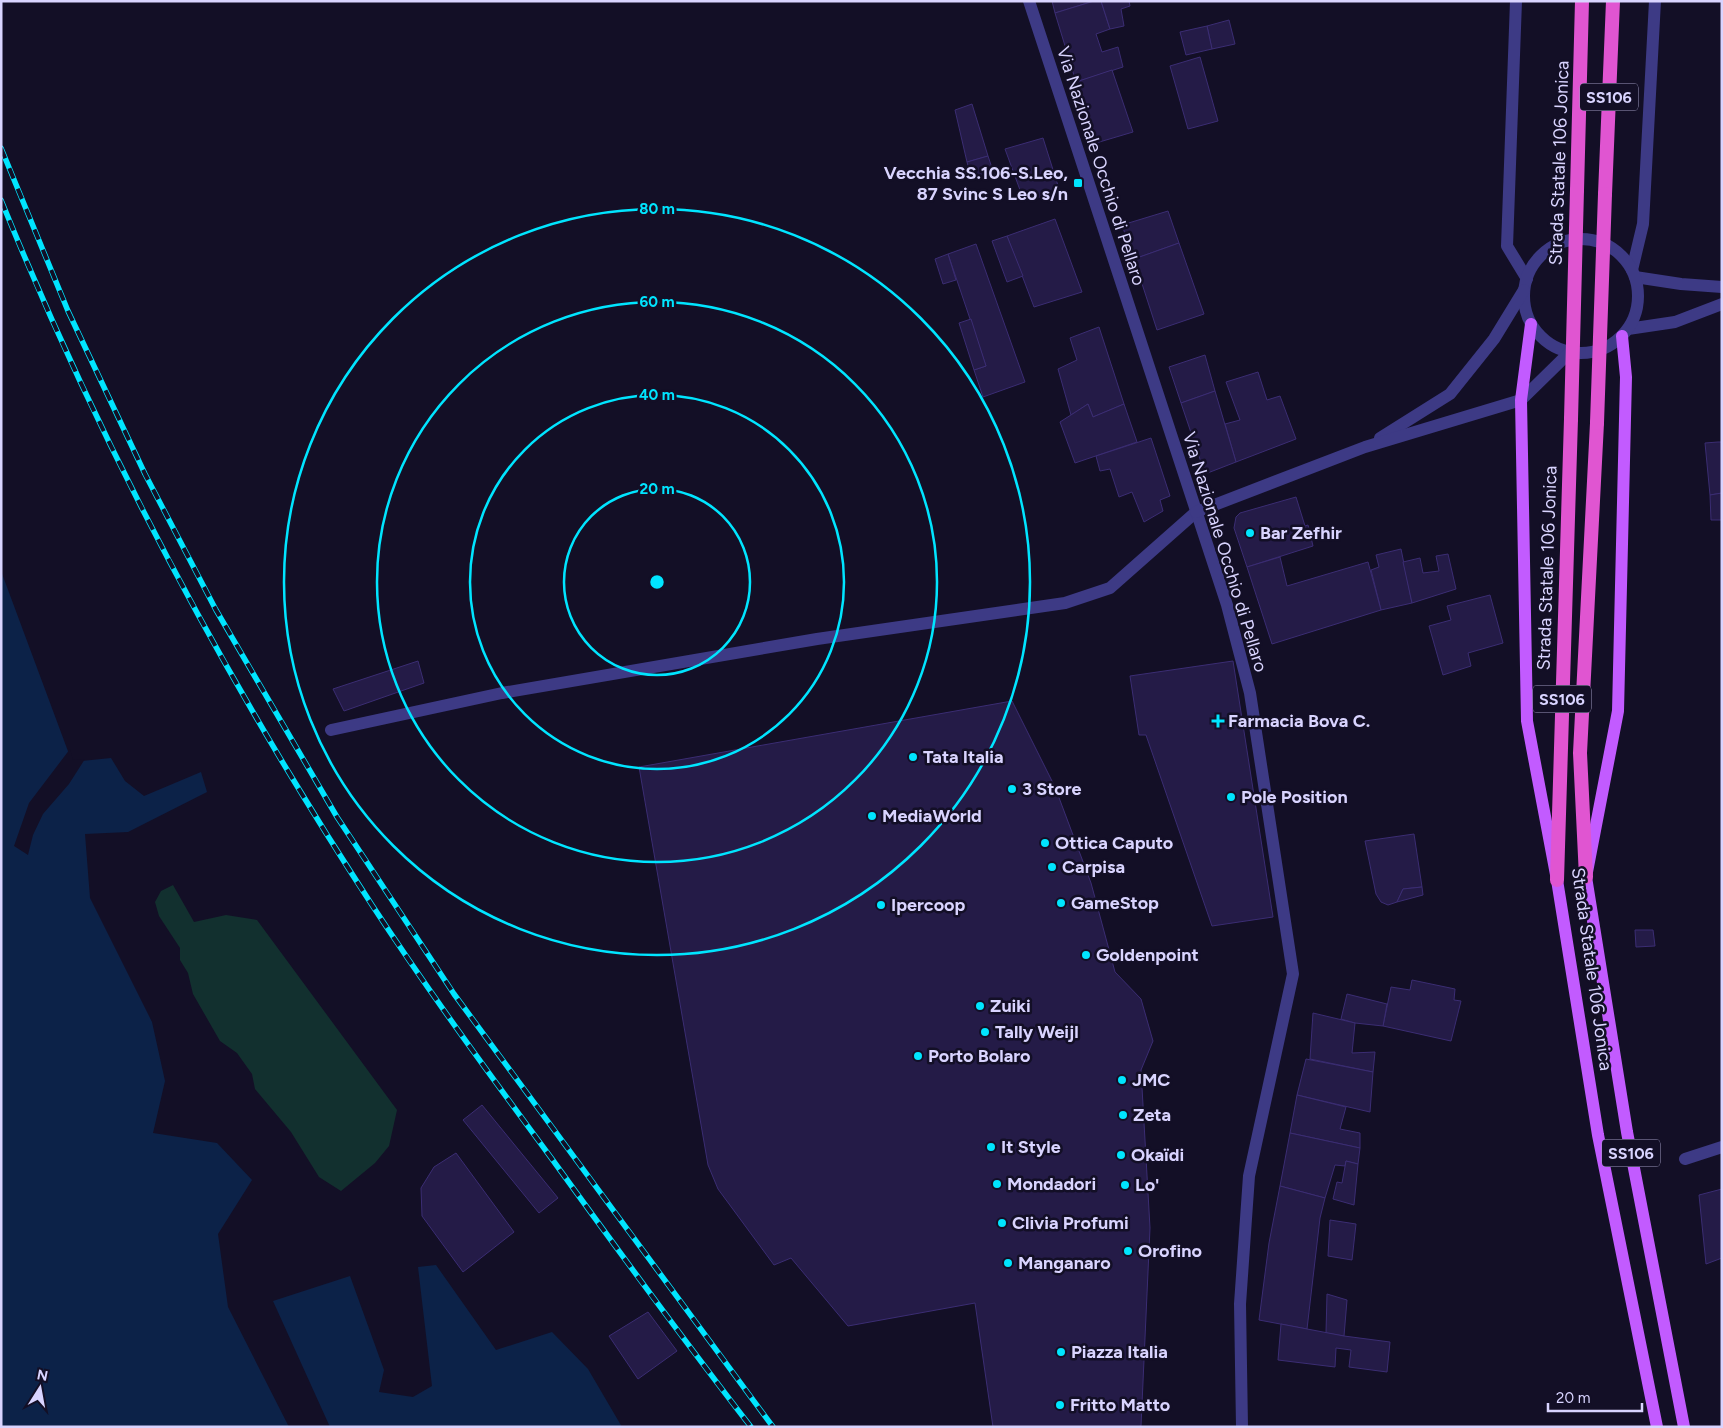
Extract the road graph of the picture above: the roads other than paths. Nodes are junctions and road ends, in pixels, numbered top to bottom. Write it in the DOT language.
graph roads {
  1 [pos="1029,1"];
  2 [pos="1516,1"];
  3 [pos="1582,1"];
  4 [pos="1613,1"];
  5 [pos="1655,1"];
  6 [pos="1634,273"];
  7 [pos="1526,284"];
  8 [pos="1722,286"];
  9 [pos="1722,304"];
  10 [pos="1532,324"];
  11 [pos="1625,333"];
  12 [pos="1570,352"];
  13 [pos="1520,400"];
  14 [pos="1365,447"];
  15 [pos="1196,512"];
  16 [pos="330,730"];
  17 [pos="1586,877"];
  18 [pos="1556,880"];
  19 [pos="1722,1147"];
  20 [pos="1685,1159"];
  21 [pos="1242,1427"];
  22 [pos="1657,1427"];
  23 [pos="1684,1427"];
  1 -- 15 [label="street, Via Nazionale Occhio di Pellaro"];
  2 -- 7 [label="street"];
  3 -- 18 [label="highway, Strada Statale 106 Jonica / SS106, bridge"];
  4 -- 17 [label="highway, Strada Statale 106 Jonica / SS106, bridge"];
  5 -- 6 [label="street"];
  6 -- 7 [label="street"];
  6 -- 8 [label="street"];
  6 -- 11 [label="street"];
  7 -- 10 [label="street"];
  7 -- 14 [label="street"];
  9 -- 11 [label="street"];
  10 -- 12 [label="street"];
  10 -- 13 [label="main road"];
  11 -- 12 [label="street"];
  11 -- 17 [label="main road"];
  12 -- 13 [label="street"];
  13 -- 14 [label="street"];
  13 -- 18 [label="main road"];
  14 -- 15 [label="street"];
  15 -- 16 [label="street"];
  15 -- 21 [label="street, Via Nazionale Occhio di Pellaro"];
  17 -- 23 [label="main road, Strada Statale 106 Jonica / SS106"];
  18 -- 22 [label="main road, Strada Statale 106 Jonica / SS106"];
  19 -- 20 [label="street"];
}
